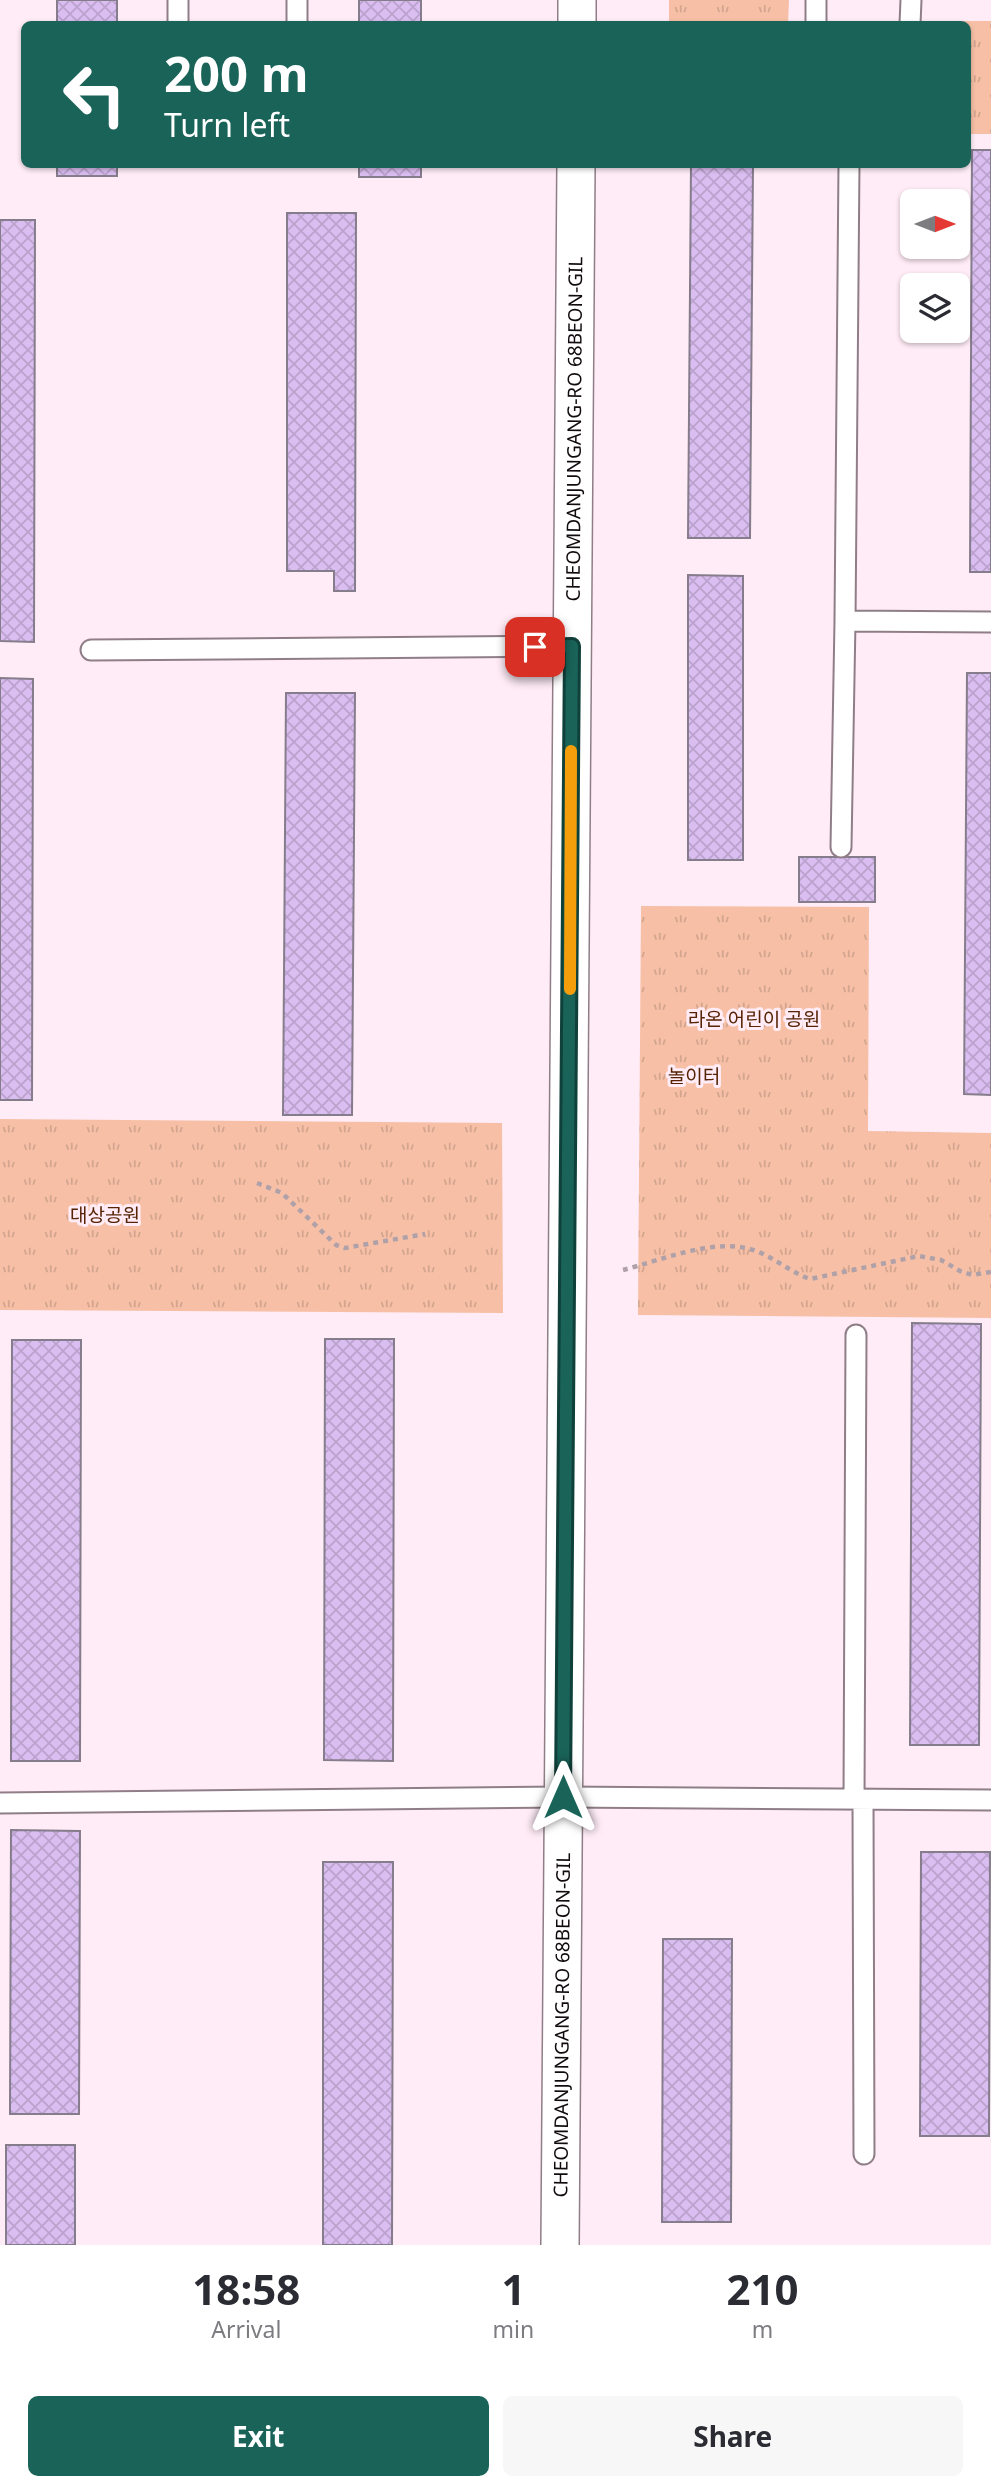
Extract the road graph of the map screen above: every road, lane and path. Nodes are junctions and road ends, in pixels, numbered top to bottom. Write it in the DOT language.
graph roads {
  1 [pos="178,0"];
  2 [pos="297,0"];
  3 [pos="577,0"];
  4 [pos="816,0"];
  5 [pos="911,0"];
  6 [pos="178,21"];
  7 [pos="297,21"];
  8 [pos="577,21"];
  9 [pos="816,21"];
  10 [pos="910,21"];
  11 [pos="576,168"];
  12 [pos="849,168"];
  13 [pos="845,621"];
  14 [pos="991,622"];
  15 [pos="572,646"];
  16 [pos="91,650"];
  17 [pos="841,847"];
  18 [pos="257,1183"];
  19 [pos="425,1234"];
  20 [pos="623,1270"];
  21 [pos="991,1272"];
  22 [pos="856,1335"];
  23 [pos="563,1797"];
  24 [pos="858,1799"];
  25 [pos="991,1800"];
  26 [pos="0,1803"];
  27 [pos="864,2154"];
  28 [pos="560,2245"];
  1 -- 6 [label="lane"];
  2 -- 7 [label="lane"];
  3 -- 8 [label="street"];
  4 -- 9 [label="lane"];
  5 -- 10 [label="lane"];
  11 -- 15 [label="street, CHEOMDANJUNGANG-RO 68BEON-GIL"];
  12 -- 13 [label="lane"];
  13 -- 14 [label="lane"];
  13 -- 17 [label="lane"];
  15 -- 16 [label="lane"];
  15 -- 23 [label="street, CHEOMDANJUNGANG-RO 68BEON-GIL"];
  18 -- 19 [label="path"];
  20 -- 21 [label="path"];
  22 -- 24 [label="lane"];
  23 -- 24 [label="lane"];
  23 -- 26 [label="lane"];
  23 -- 28 [label="street, CHEOMDANJUNGANG-RO 68BEON-GIL"];
  24 -- 25 [label="lane"];
  24 -- 27 [label="lane"];
}
